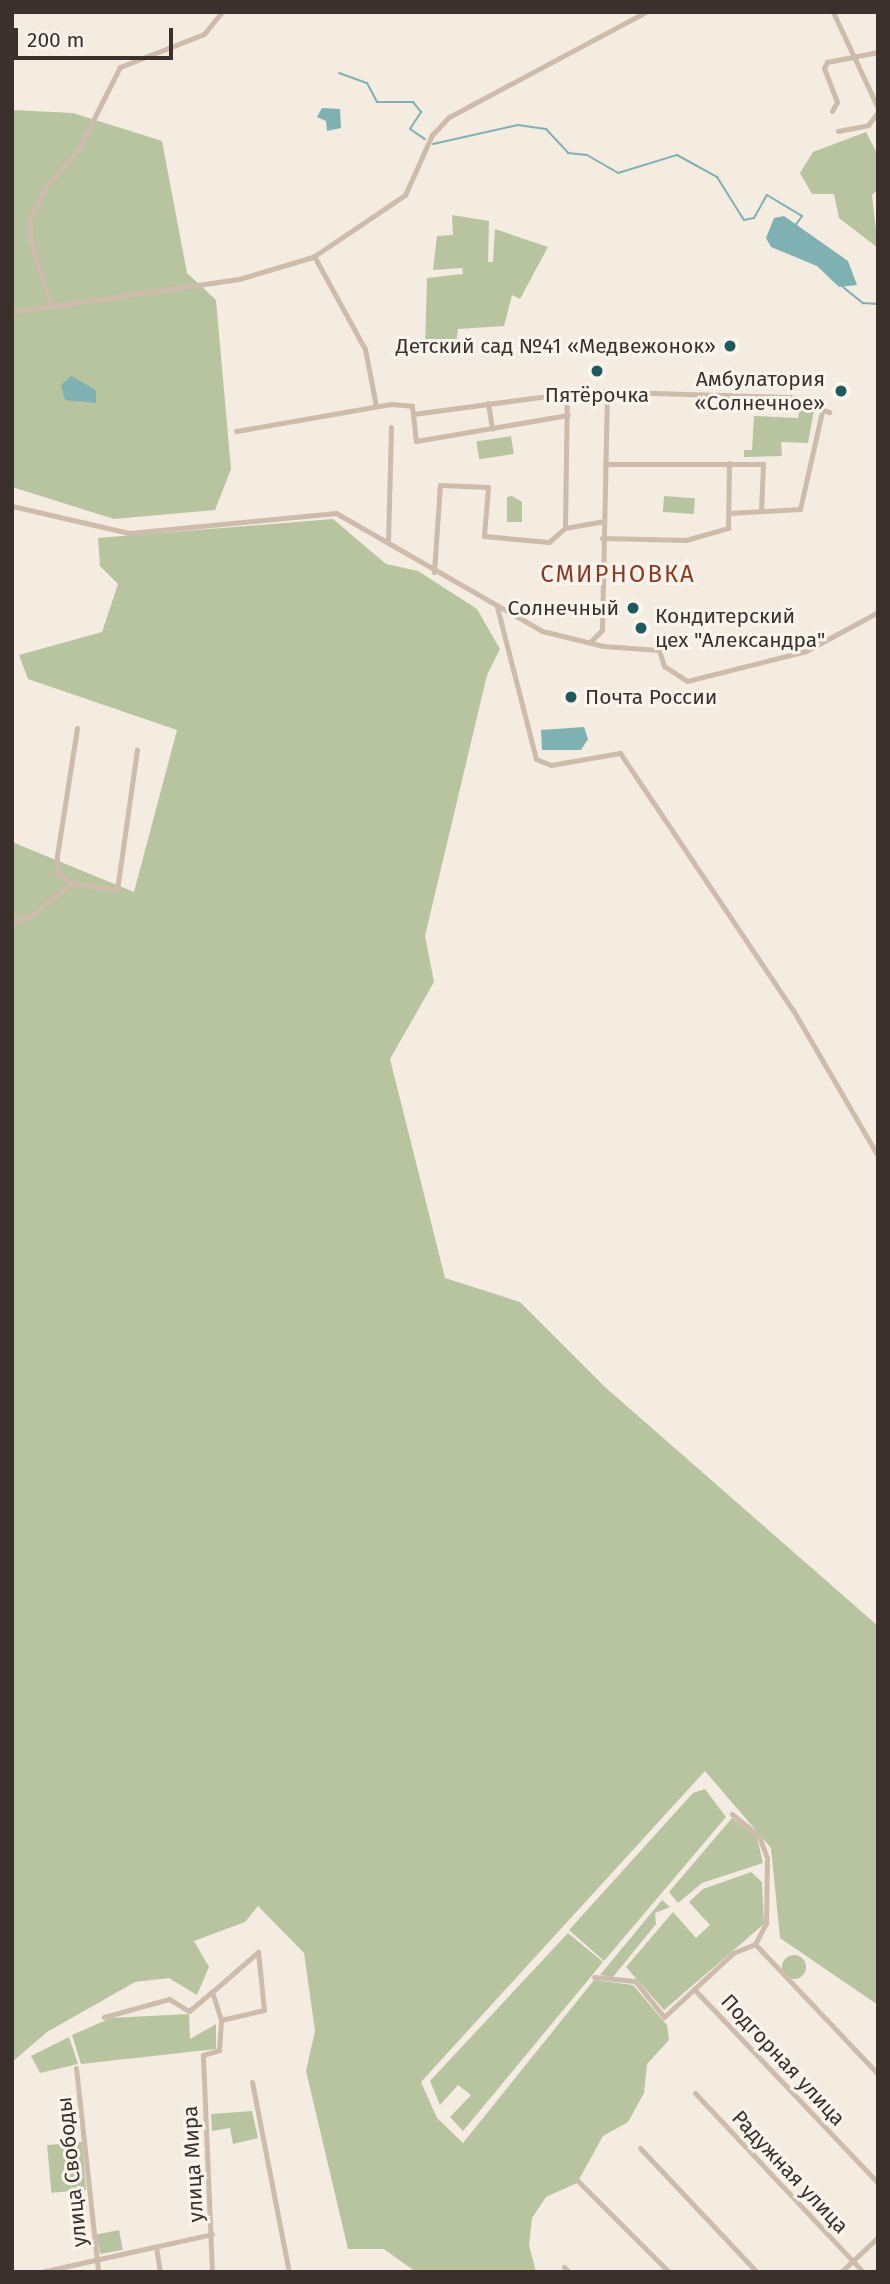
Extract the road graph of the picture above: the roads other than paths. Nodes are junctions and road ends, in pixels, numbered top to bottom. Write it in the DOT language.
graph roads {
  1 [pos="222,12"];
  2 [pos="646,12"];
  3 [pos="833,12"];
  4 [pos="878,51"];
  5 [pos="851,52"];
  6 [pos="878,110"];
  7 [pos="832,111"];
  8 [pos="838,131"];
  9 [pos="314,256"];
  10 [pos="51,305"];
  11 [pos="12,312"];
  12 [pos="607,391"];
  13 [pos="567,392"];
  14 [pos="488,403"];
  15 [pos="376,406"];
  16 [pos="413,414"];
  17 [pos="568,415"];
  18 [pos="391,427"];
  19 [pos="492,429"];
  20 [pos="236,431"];
  21 [pos="729,463"];
  22 [pos="605,464"];
  23 [pos="12,506"];
  24 [pos="761,512"];
  25 [pos="729,513"];
  26 [pos="603,521"];
  27 [pos="565,528"];
  28 [pos="602,538"];
  29 [pos="388,542"];
  30 [pos="434,572"];
  31 [pos="497,607"];
  32 [pos="878,612"];
  33 [pos="592,642"];
  34 [pos="77,728"];
  35 [pos="136,749"];
  36 [pos="72,883"];
  37 [pos="12,921"];
  38 [pos="878,1156"];
  39 [pos="732,1814"];
  40 [pos="755,1944"];
  41 [pos="594,1977"];
  42 [pos="694,1989"];
  43 [pos="212,1992"];
  44 [pos="104,2017"];
  45 [pos="221,2020"];
  46 [pos="76,2068"];
  47 [pos="878,2074"];
  48 [pos="252,2082"];
  49 [pos="695,2093"];
  50 [pos="640,2148"];
  51 [pos="578,2181"];
  52 [pos="878,2183"];
  53 [pos="212,2234"];
  54 [pos="878,2237"];
  55 [pos="156,2248"];
  56 [pos="96,2259"];
  57 [pos="853,2261"];
  58 [pos="41,2272"];
  59 [pos="98,2272"];
  60 [pos="160,2272"];
  61 [pos="212,2272"];
  62 [pos="289,2272"];
  63 [pos="669,2272"];
  64 [pos="757,2272"];
  65 [pos="841,2272"];
  66 [pos="863,2272"];
  1 -- 10 [label="street"];
  2 -- 9 [label="street"];
  3 -- 5 [label="street"];
  4 -- 5 [label="street"];
  5 -- 6 [label="street"];
  5 -- 7 [label="street"];
  6 -- 8 [label="street"];
  9 -- 10 [label="street"];
  9 -- 15 [label="street"];
  10 -- 11 [label="street"];
  12 -- 13 [label="street"];
  12 -- 22 [label="street"];
  12 -- 24 [label="street"];
  13 -- 14 [label="street"];
  13 -- 17 [label="street"];
  14 -- 16 [label="street"];
  14 -- 19 [label="street"];
  15 -- 16 [label="street"];
  15 -- 20 [label="street"];
  16 -- 19 [label="street"];
  17 -- 19 [label="street"];
  17 -- 27 [label="street"];
  18 -- 29 [label="street"];
  21 -- 22 [label="street"];
  21 -- 24 [label="street"];
  21 -- 25 [label="street"];
  22 -- 26 [label="street"];
  23 -- 29 [label="street"];
  24 -- 25 [label="street"];
  25 -- 28 [label="street"];
  26 -- 27 [label="street"];
  26 -- 28 [label="street"];
  27 -- 30 [label="street"];
  28 -- 33 [label="street"];
  29 -- 30 [label="street"];
  30 -- 31 [label="street"];
  31 -- 33 [label="street"];
  31 -- 38 [label="street"];
  32 -- 33 [label="street"];
  34 -- 36 [label="street"];
  35 -- 36 [label="street"];
  36 -- 37 [label="street"];
  39 -- 40 [label="street"];
  40 -- 42 [label="street"];
  40 -- 47 [label="street"];
  41 -- 42 [label="street"];
  42 -- 52 [label="street, Подгорная улица"];
  43 -- 44 [label="street"];
  43 -- 45 [label="street"];
  43 -- 45 [label="street"];
  45 -- 53 [label="street, улица Мира"];
  46 -- 56 [label="street, улица Свободы"];
  48 -- 62 [label="street"];
  49 -- 57 [label="street, Радужная улица"];
  50 -- 64 [label="street"];
  51 -- 63 [label="street"];
  53 -- 55 [label="street"];
  53 -- 61 [label="street, улица Мира"];
  54 -- 57 [label="street"];
  55 -- 56 [label="street"];
  55 -- 60 [label="street"];
  56 -- 58 [label="street"];
  56 -- 59 [label="street, улица Свободы"];
  57 -- 65 [label="street"];
  57 -- 66 [label="street, Радужная улица"];
}
